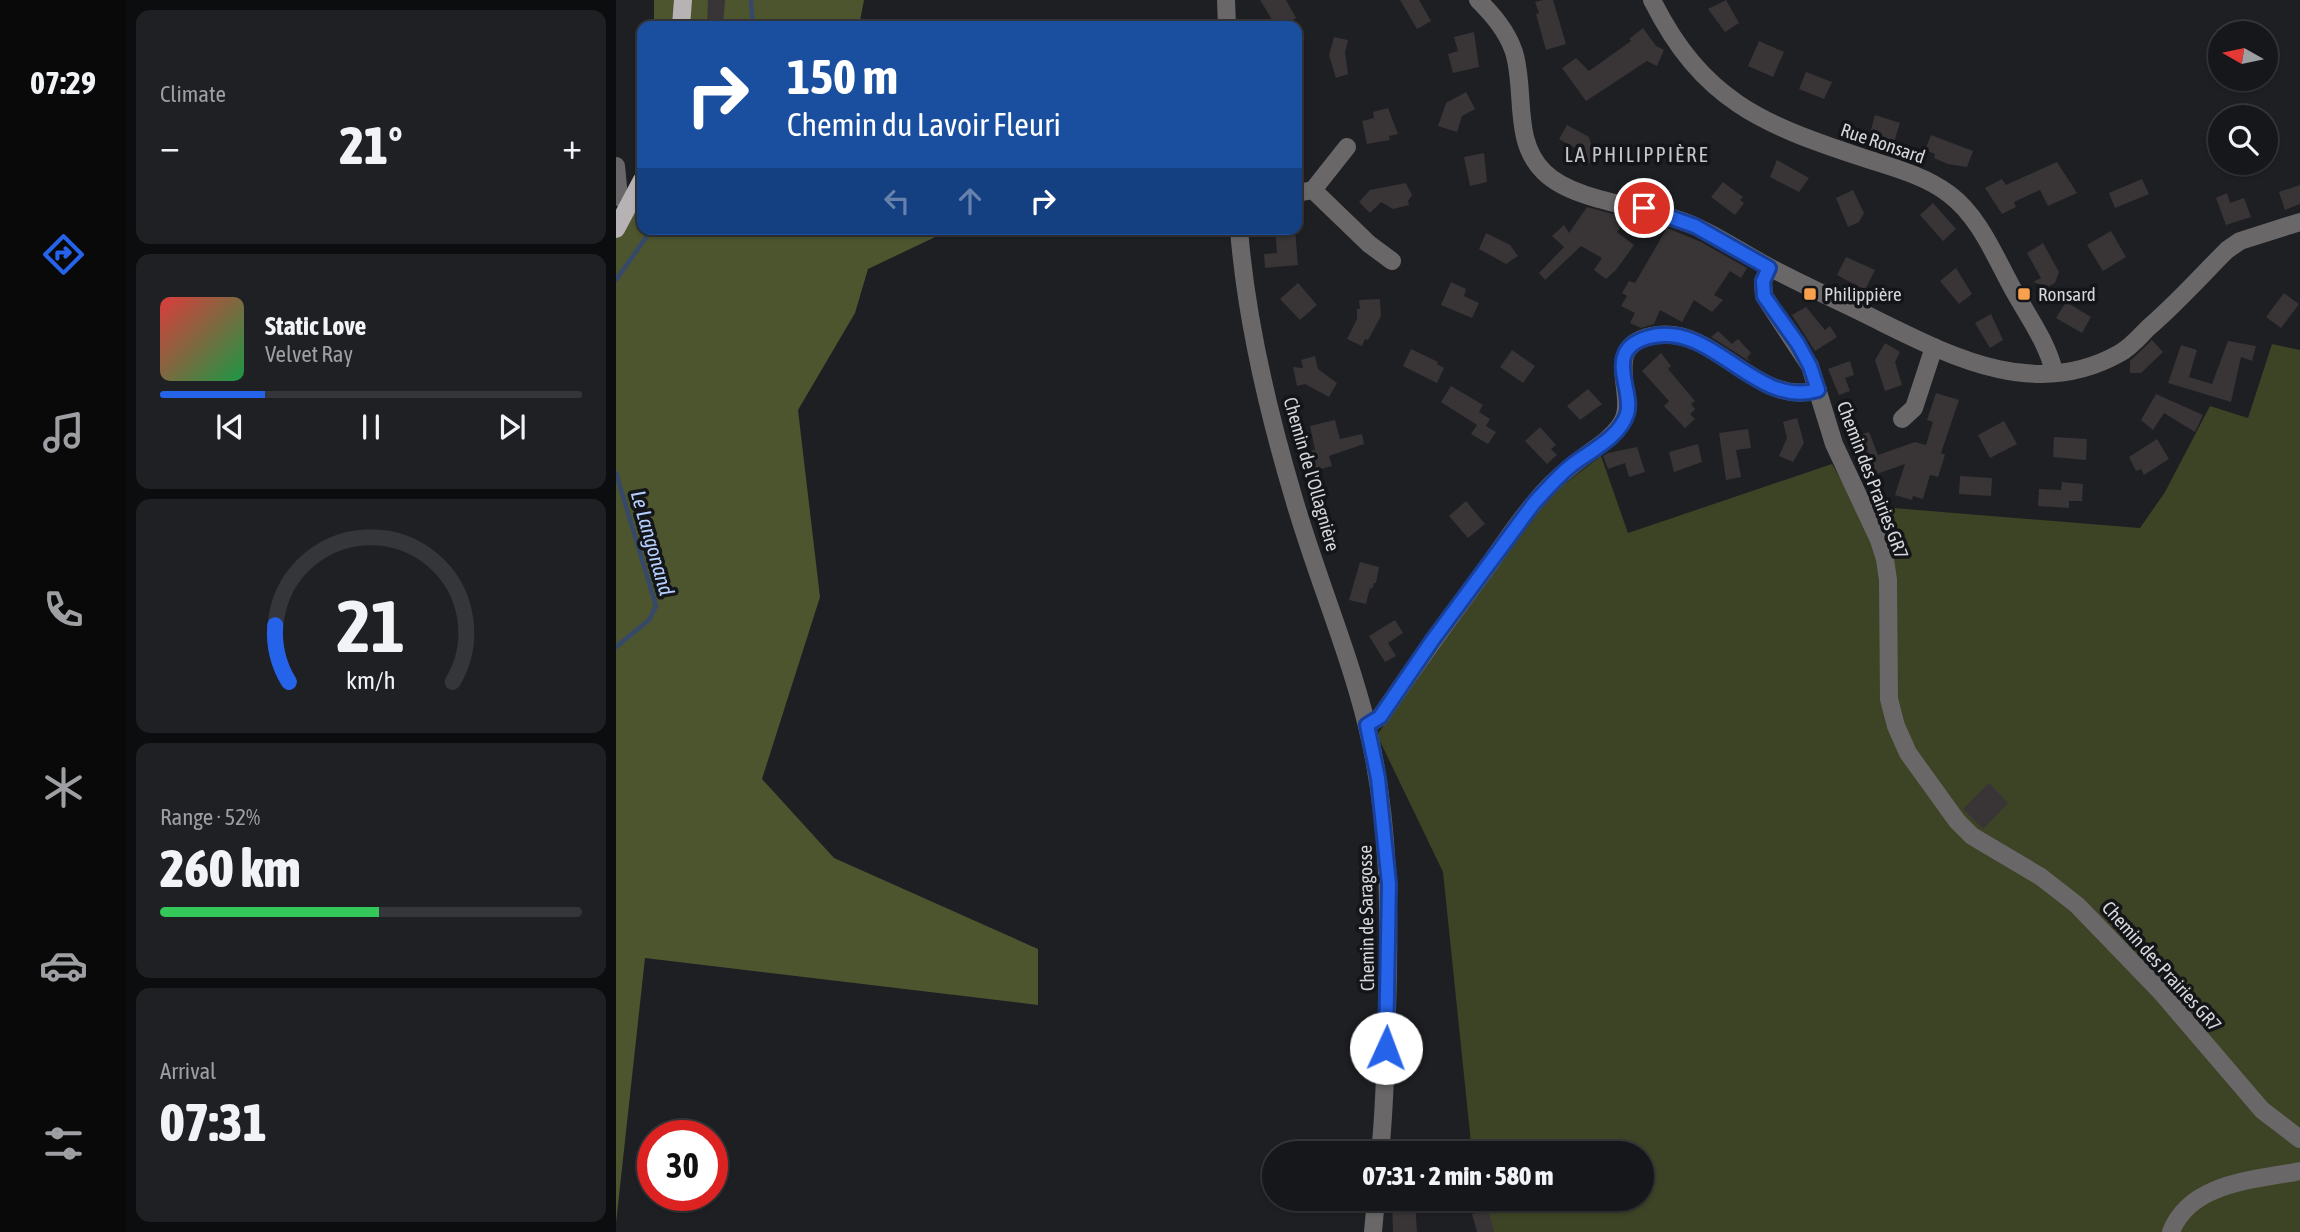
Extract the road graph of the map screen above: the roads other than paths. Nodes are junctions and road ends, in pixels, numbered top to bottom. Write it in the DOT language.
graph roads {
  1 [pos="683,0"];
  2 [pos="1226,0"];
  3 [pos="1478,0"];
  4 [pos="1652,0"];
  5 [pos="681,21"];
  6 [pos="1227,21"];
  7 [pos="1347,147"];
  8 [pos="616,166"];
  9 [pos="637,190"];
  10 [pos="1305,192"];
  11 [pos="631,202"];
  12 [pos="2300,222"];
  13 [pos="616,229"];
  14 [pos="1240,235"];
  15 [pos="1392,261"];
  16 [pos="1769,268"];
  17 [pos="1934,348"];
  18 [pos="2054,372"];
  19 [pos="1818,390"];
  20 [pos="1902,419"];
  21 [pos="1367,725"];
  22 [pos="2300,1139"];
  23 [pos="1381,1141"];
  24 [pos="2300,1171"];
  25 [pos="1375,1211"];
  26 [pos="1373,1232"];
  27 [pos="2171,1232"];
  1 -- 5 [label="main road"];
  2 -- 6 [label="street"];
  3 -- 16 [label="street"];
  4 -- 18 [label="street, Rue Ronsard"];
  7 -- 10 [label="street"];
  8 -- 11 [label="street"];
  9 -- 11 [label="main road"];
  10 -- 15 [label="street"];
  11 -- 13 [label="main road"];
  12 -- 18 [label="street"];
  14 -- 21 [label="street, Chemin de l'Ollagnière"];
  16 -- 17 [label="street"];
  16 -- 19 [label="street, Chemin des Prairies GR7"];
  17 -- 18 [label="street"];
  17 -- 20 [label="street"];
  19 -- 21 [label="street"];
  19 -- 22 [label="street, Chemin des Prairies GR7"];
  21 -- 23 [label="street, Chemin de Saragosse"];
  24 -- 27 [label="street"];
  25 -- 26 [label="street"];
}
